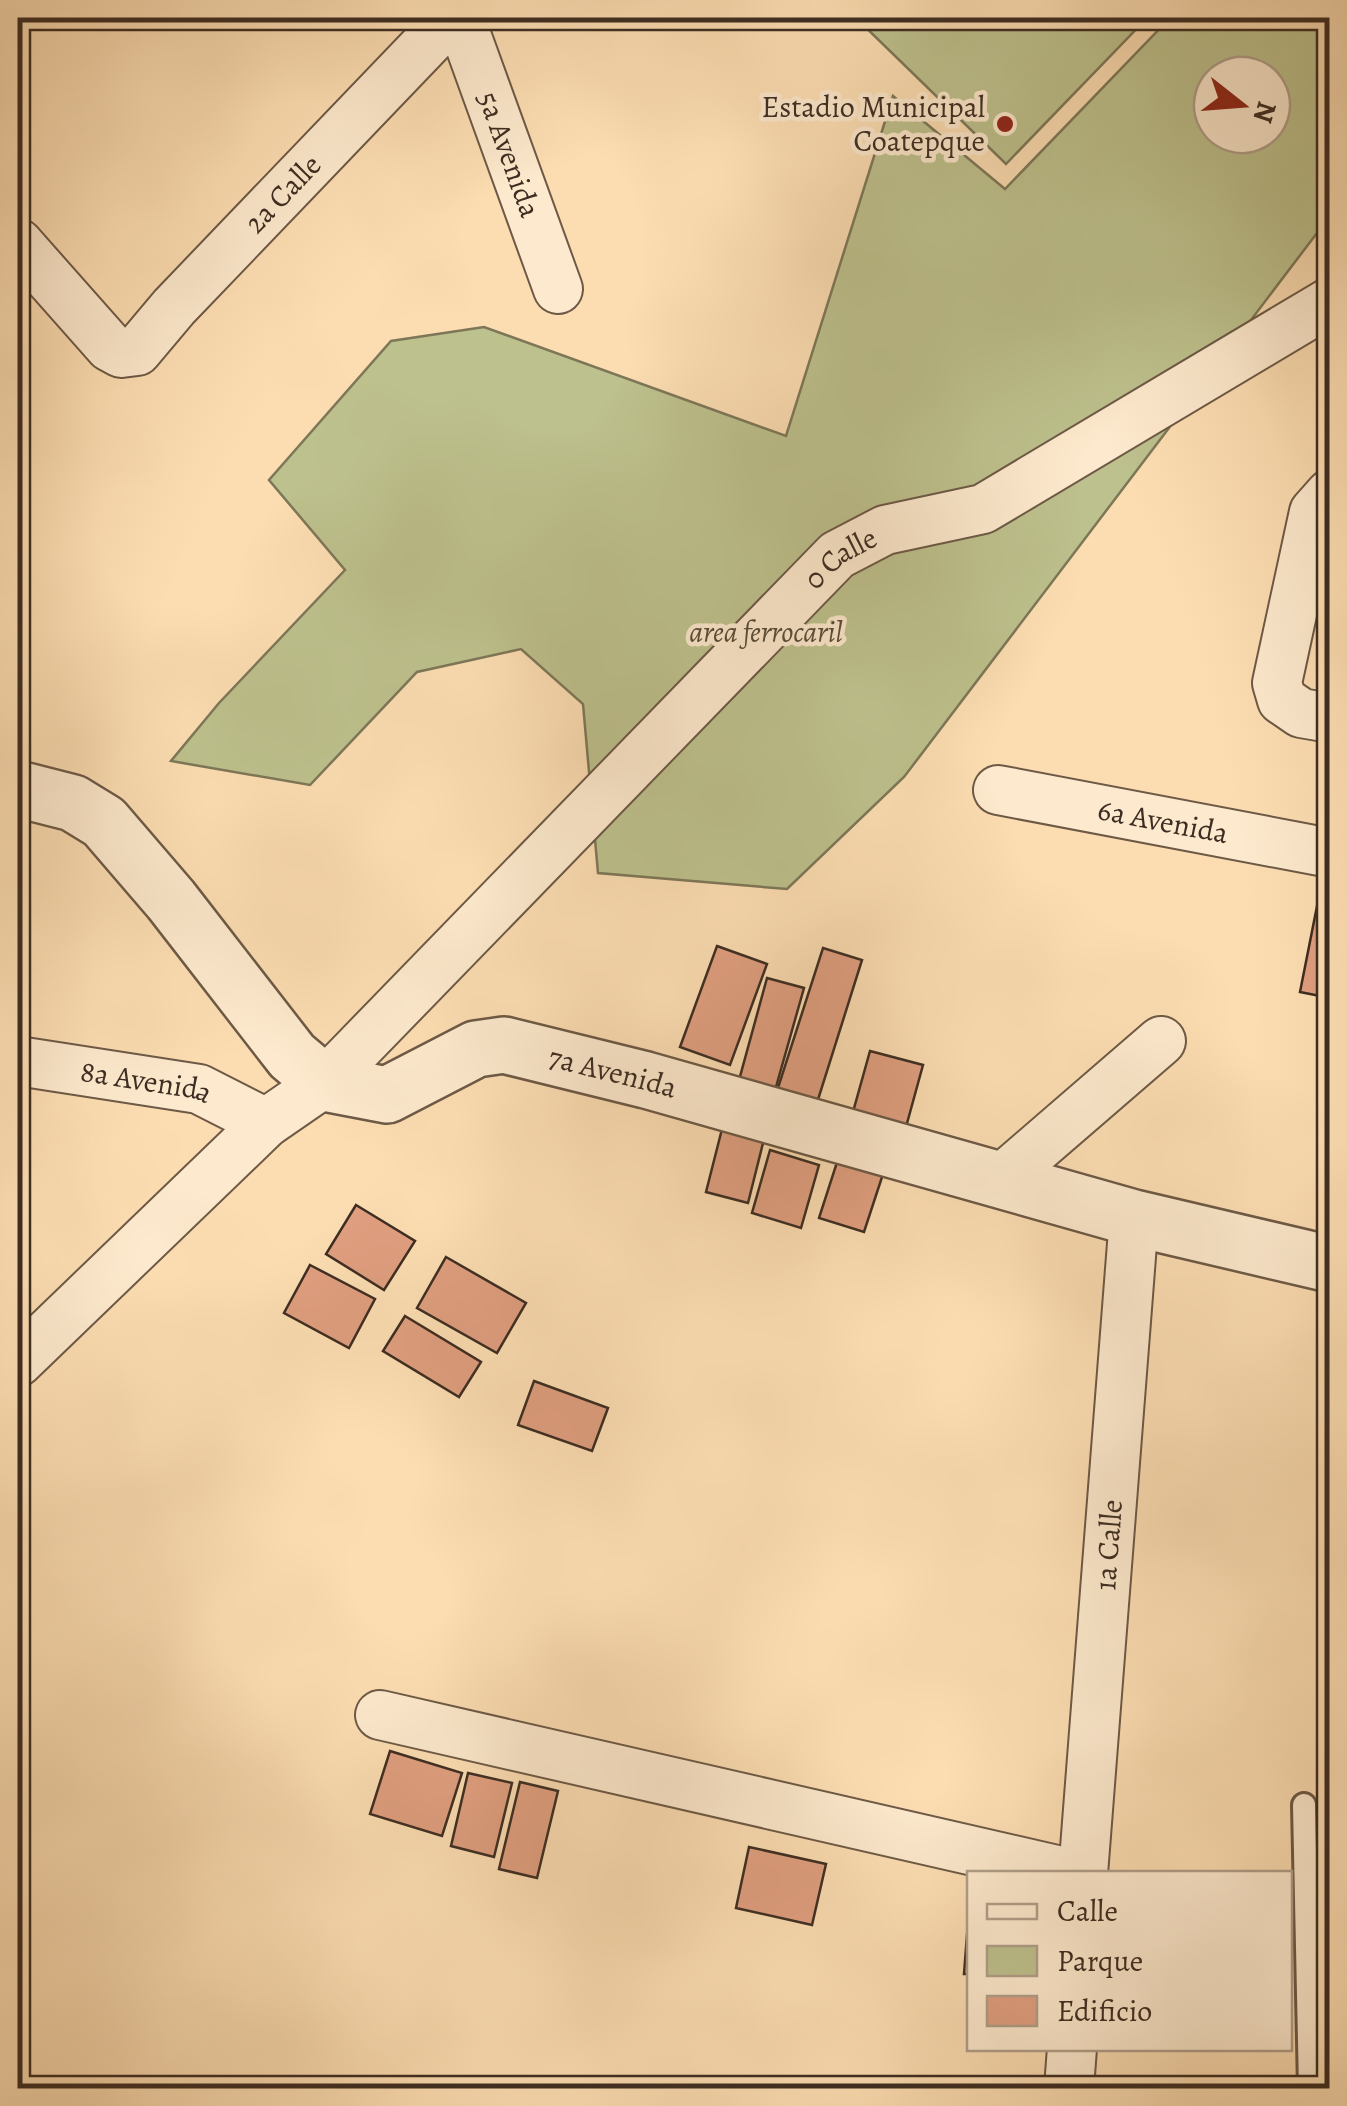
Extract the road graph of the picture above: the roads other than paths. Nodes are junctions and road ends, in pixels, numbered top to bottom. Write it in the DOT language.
graph roads {
  1 [pos="450,18"];
  2 [pos="460,18"];
  3 [pos="18,243"];
  4 [pos="558,289"];
  5 [pos="1330,302"];
  6 [pos="1330,494"];
  7 [pos="1330,718"];
  8 [pos="18,790"];
  9 [pos="998,790"];
  10 [pos="1330,853"];
  11 [pos="1161,1042"];
  12 [pos="18,1061"];
  13 [pos="324,1082"];
  14 [pos="266,1123"];
  15 [pos="1000,1182"];
  16 [pos="1134,1218"];
  17 [pos="1330,1264"];
  18 [pos="24,1347"];
  19 [pos="380,1715"];
  20 [pos="1304,1806"];
  21 [pos="1061,1871"];
  22 [pos="1083,1871"];
  23 [pos="1072,2051"];
  24 [pos="1070,2088"];
  25 [pos="1310,2088"];
  1 -- 3 [label="street, 2a Calle"];
  2 -- 4 [label="street, 5a Avenida"];
  5 -- 13 [label="street, 0 Calle"];
  6 -- 7 [label="street"];
  8 -- 13 [label="street, 7a Avenida"];
  9 -- 10 [label="street, 6a Avenida"];
  11 -- 15 [label="street"];
  12 -- 14 [label="street, 8a Avenida"];
  13 -- 14 [label="street, 0 Calle"];
  13 -- 15 [label="street, 7a Avenida"];
  14 -- 18 [label="street, 0 Calle"];
  15 -- 16 [label="street, 7a Avenida"];
  16 -- 17 [label="street, 7a Avenida"];
  16 -- 22 [label="street, 1a Calle"];
  19 -- 21 [label="street"];
  20 -- 25 [label="lane"];
  23 -- 24 [label="street"];
}
